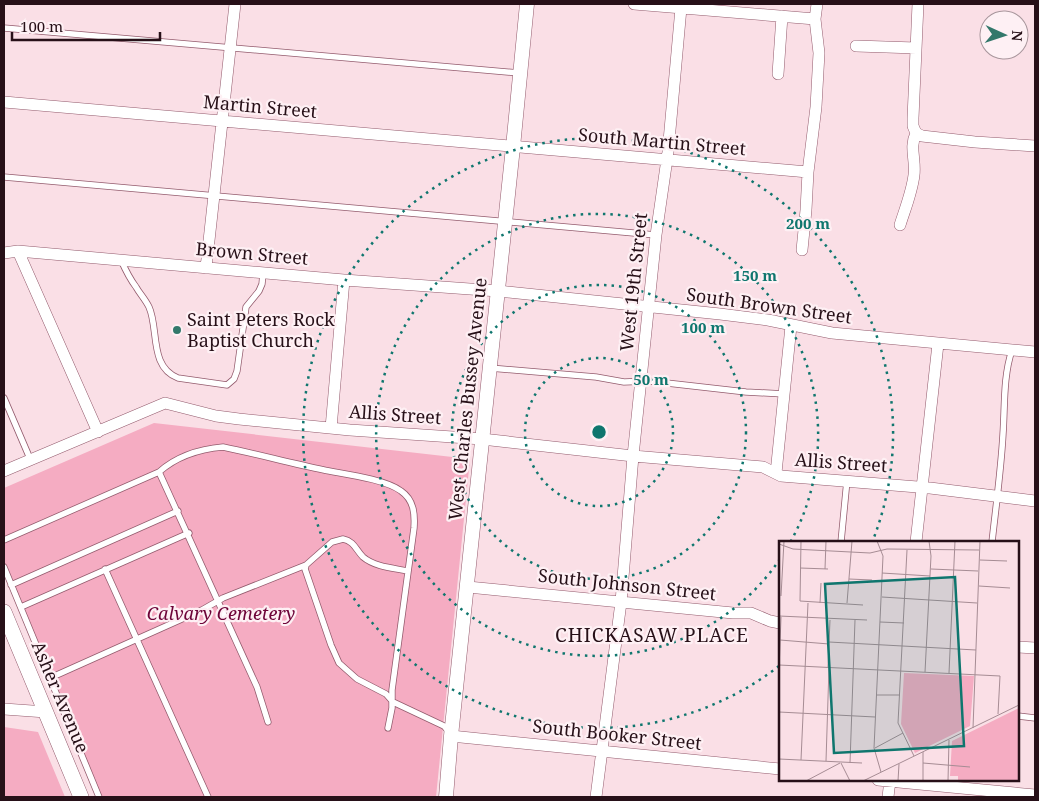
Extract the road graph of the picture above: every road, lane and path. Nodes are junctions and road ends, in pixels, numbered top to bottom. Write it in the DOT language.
graph roads {
  1 [pos="235,4"];
  2 [pos="527,4"];
  3 [pos="634,4"];
  4 [pos="817,4"];
  5 [pos="918,4"];
  6 [pos="675,7"];
  7 [pos="782,16"];
  8 [pos="816,19"];
  9 [pos="4,28"];
  10 [pos="856,46"];
  11 [pos="230,48"];
  12 [pos="916,48"];
  13 [pos="521,73"];
  14 [pos="778,74"];
  15 [pos="4,102"];
  16 [pos="222,122"];
  17 [pos="916,133"];
  18 [pos="1035,146"];
  19 [pos="514,147"];
  20 [pos="667,159"];
  21 [pos="808,172"];
  22 [pos="4,177"];
  23 [pos="214,196"];
  24 [pos="506,221"];
  25 [pos="900,225"];
  26 [pos="656,235"];
  27 [pos="802,250"];
  28 [pos="18,251"];
  29 [pos="4,253"];
  30 [pos="121,260"];
  31 [pos="206,268"];
  32 [pos="263,273"];
  33 [pos="344,280"];
  34 [pos="498,291"];
  35 [pos="649,308"];
  36 [pos="790,326"];
  37 [pos="938,344"];
  38 [pos="1012,350"];
  39 [pos="1035,352"];
  40 [pos="490,368"];
  41 [pos="641,382"];
  42 [pos="784,394"];
  43 [pos="4,398"];
  44 [pos="331,428"];
  45 [pos="98,432"];
  46 [pos="482,439"];
  47 [pos="633,456"];
  48 [pos="31,461"];
  49 [pos="4,471"];
  50 [pos="160,472"];
  51 [pos="776,473"];
  52 [pos="847,480"];
  53 [pos="923,488"];
  54 [pos="997,497"];
  55 [pos="1035,501"];
  56 [pos="178,511"];
  57 [pos="188,533"];
  58 [pos="4,540"];
  59 [pos="841,541"];
  60 [pos="916,541"];
  61 [pos="992,541"];
  62 [pos="306,565"];
  63 [pos="4,567"];
  64 [pos="105,570"];
  65 [pos="408,571"];
  66 [pos="11,585"];
  67 [pos="468,587"];
  68 [pos="218,602"];
  69 [pos="621,602"];
  70 [pos="21,607"];
  71 [pos="4,612"];
  72 [pos="779,623"];
  73 [pos="137,640"];
  74 [pos="1019,647"];
  75 [pos="1035,648"];
  76 [pos="50,678"];
  77 [pos="393,702"];
  78 [pos="4,709"];
  79 [pos="46,712"];
  80 [pos="1019,716"];
  81 [pos="1035,718"];
  82 [pos="268,722"];
  83 [pos="388,728"];
  84 [pos="451,736"];
  85 [pos="601,751"];
  86 [pos="779,770"];
  87 [pos="886,781"];
  88 [pos="896,781"];
  89 [pos="1035,795"];
  90 [pos="81,797"];
  91 [pos="99,797"];
  92 [pos="208,797"];
  93 [pos="446,797"];
  94 [pos="596,797"];
  95 [pos="888,797"];
  1 -- 11 [label="street"];
  2 -- 13 [label="street, West Charles Bussey Avenue"];
  3 -- 6 [label="street"];
  4 -- 8 [label="street"];
  5 -- 12 [label="street"];
  6 -- 7 [label="street"];
  6 -- 20 [label="street, West 19th Street"];
  7 -- 8 [label="street"];
  7 -- 14 [label="street"];
  8 -- 21 [label="street"];
  9 -- 11 [label="lane"];
  10 -- 12 [label="street"];
  11 -- 13 [label="lane"];
  11 -- 16 [label="street"];
  12 -- 17 [label="street"];
  13 -- 19 [label="street, West Charles Bussey Avenue"];
  15 -- 16 [label="street, Martin Street"];
  16 -- 19 [label="street, Martin Street"];
  16 -- 23 [label="street"];
  17 -- 18 [label="street"];
  17 -- 25 [label="street"];
  19 -- 20 [label="street, South Martin Street"];
  19 -- 24 [label="street, West Charles Bussey Avenue"];
  20 -- 21 [label="street, South Martin Street"];
  20 -- 26 [label="street, West 19th Street"];
  21 -- 27 [label="street"];
  22 -- 23 [label="lane"];
  23 -- 24 [label="lane"];
  23 -- 31 [label="street"];
  24 -- 26 [label="lane"];
  24 -- 34 [label="street, West Charles Bussey Avenue"];
  26 -- 35 [label="street, West 19th Street"];
  28 -- 29 [label="street, Brown Street"];
  28 -- 30 [label="street, Brown Street"];
  28 -- 45 [label="street"];
  30 -- 31 [label="street, Brown Street"];
  30 -- 32 [label="lane"];
  31 -- 32 [label="street, Brown Street"];
  32 -- 33 [label="street, Brown Street"];
  33 -- 34 [label="street, Brown Street"];
  33 -- 44 [label="street"];
  34 -- 35 [label="street, South Brown Street"];
  34 -- 40 [label="street, West Charles Bussey Avenue"];
  35 -- 36 [label="street, South Brown Street"];
  35 -- 41 [label="street, West 19th Street"];
  36 -- 37 [label="street, South Brown Street"];
  36 -- 42 [label="street"];
  37 -- 38 [label="street, South Brown Street"];
  37 -- 53 [label="street"];
  38 -- 39 [label="street, South Brown Street"];
  38 -- 54 [label="lane"];
  40 -- 41 [label="lane"];
  40 -- 46 [label="street, West Charles Bussey Avenue"];
  41 -- 42 [label="lane"];
  41 -- 47 [label="street, West 19th Street"];
  42 -- 51 [label="street"];
  43 -- 48 [label="lane"];
  44 -- 45 [label="street, Allis Street"];
  44 -- 46 [label="street, Allis Street"];
  45 -- 48 [label="street, Allis Street"];
  46 -- 47 [label="street, Allis Street"];
  46 -- 67 [label="street, West Charles Bussey Avenue"];
  47 -- 51 [label="street, Allis Street"];
  47 -- 69 [label="street, West 19th Street"];
  48 -- 49 [label="street, Allis Street"];
  50 -- 56 [label="lane"];
  50 -- 58 [label="lane"];
  50 -- 65 [label="lane"];
  51 -- 52 [label="street, Allis Street"];
  52 -- 53 [label="street, Allis Street"];
  52 -- 59 [label="lane"];
  53 -- 54 [label="street, Allis Street"];
  53 -- 60 [label="street"];
  54 -- 55 [label="street, Allis Street"];
  54 -- 61 [label="lane"];
  56 -- 57 [label="lane"];
  56 -- 66 [label="lane"];
  57 -- 64 [label="lane"];
  57 -- 68 [label="lane"];
  62 -- 65 [label="lane"];
  62 -- 68 [label="lane"];
  62 -- 77 [label="lane"];
  63 -- 66 [label="lane"];
  64 -- 70 [label="lane"];
  64 -- 73 [label="lane"];
  65 -- 77 [label="lane"];
  66 -- 70 [label="lane"];
  67 -- 69 [label="street, South Johnson Street"];
  67 -- 84 [label="street, West Charles Bussey Avenue"];
  68 -- 73 [label="lane"];
  68 -- 82 [label="lane"];
  69 -- 72 [label="street, South Johnson Street"];
  69 -- 85 [label="street, West 19th Street"];
  70 -- 76 [label="lane"];
  71 -- 79 [label="main road, Asher Avenue"];
  73 -- 76 [label="lane"];
  73 -- 92 [label="lane"];
  74 -- 75 [label="street"];
  76 -- 91 [label="lane"];
  77 -- 83 [label="lane"];
  77 -- 84 [label="lane"];
  78 -- 79 [label="street"];
  79 -- 90 [label="main road, Asher Avenue"];
  80 -- 81 [label="lane"];
  84 -- 85 [label="street, South Booker Street"];
  84 -- 93 [label="street, West Charles Bussey Avenue"];
  85 -- 86 [label="street, South Booker Street"];
  85 -- 94 [label="street, West 19th Street"];
  87 -- 95 [label="street"];
  88 -- 89 [label="street"];
}
